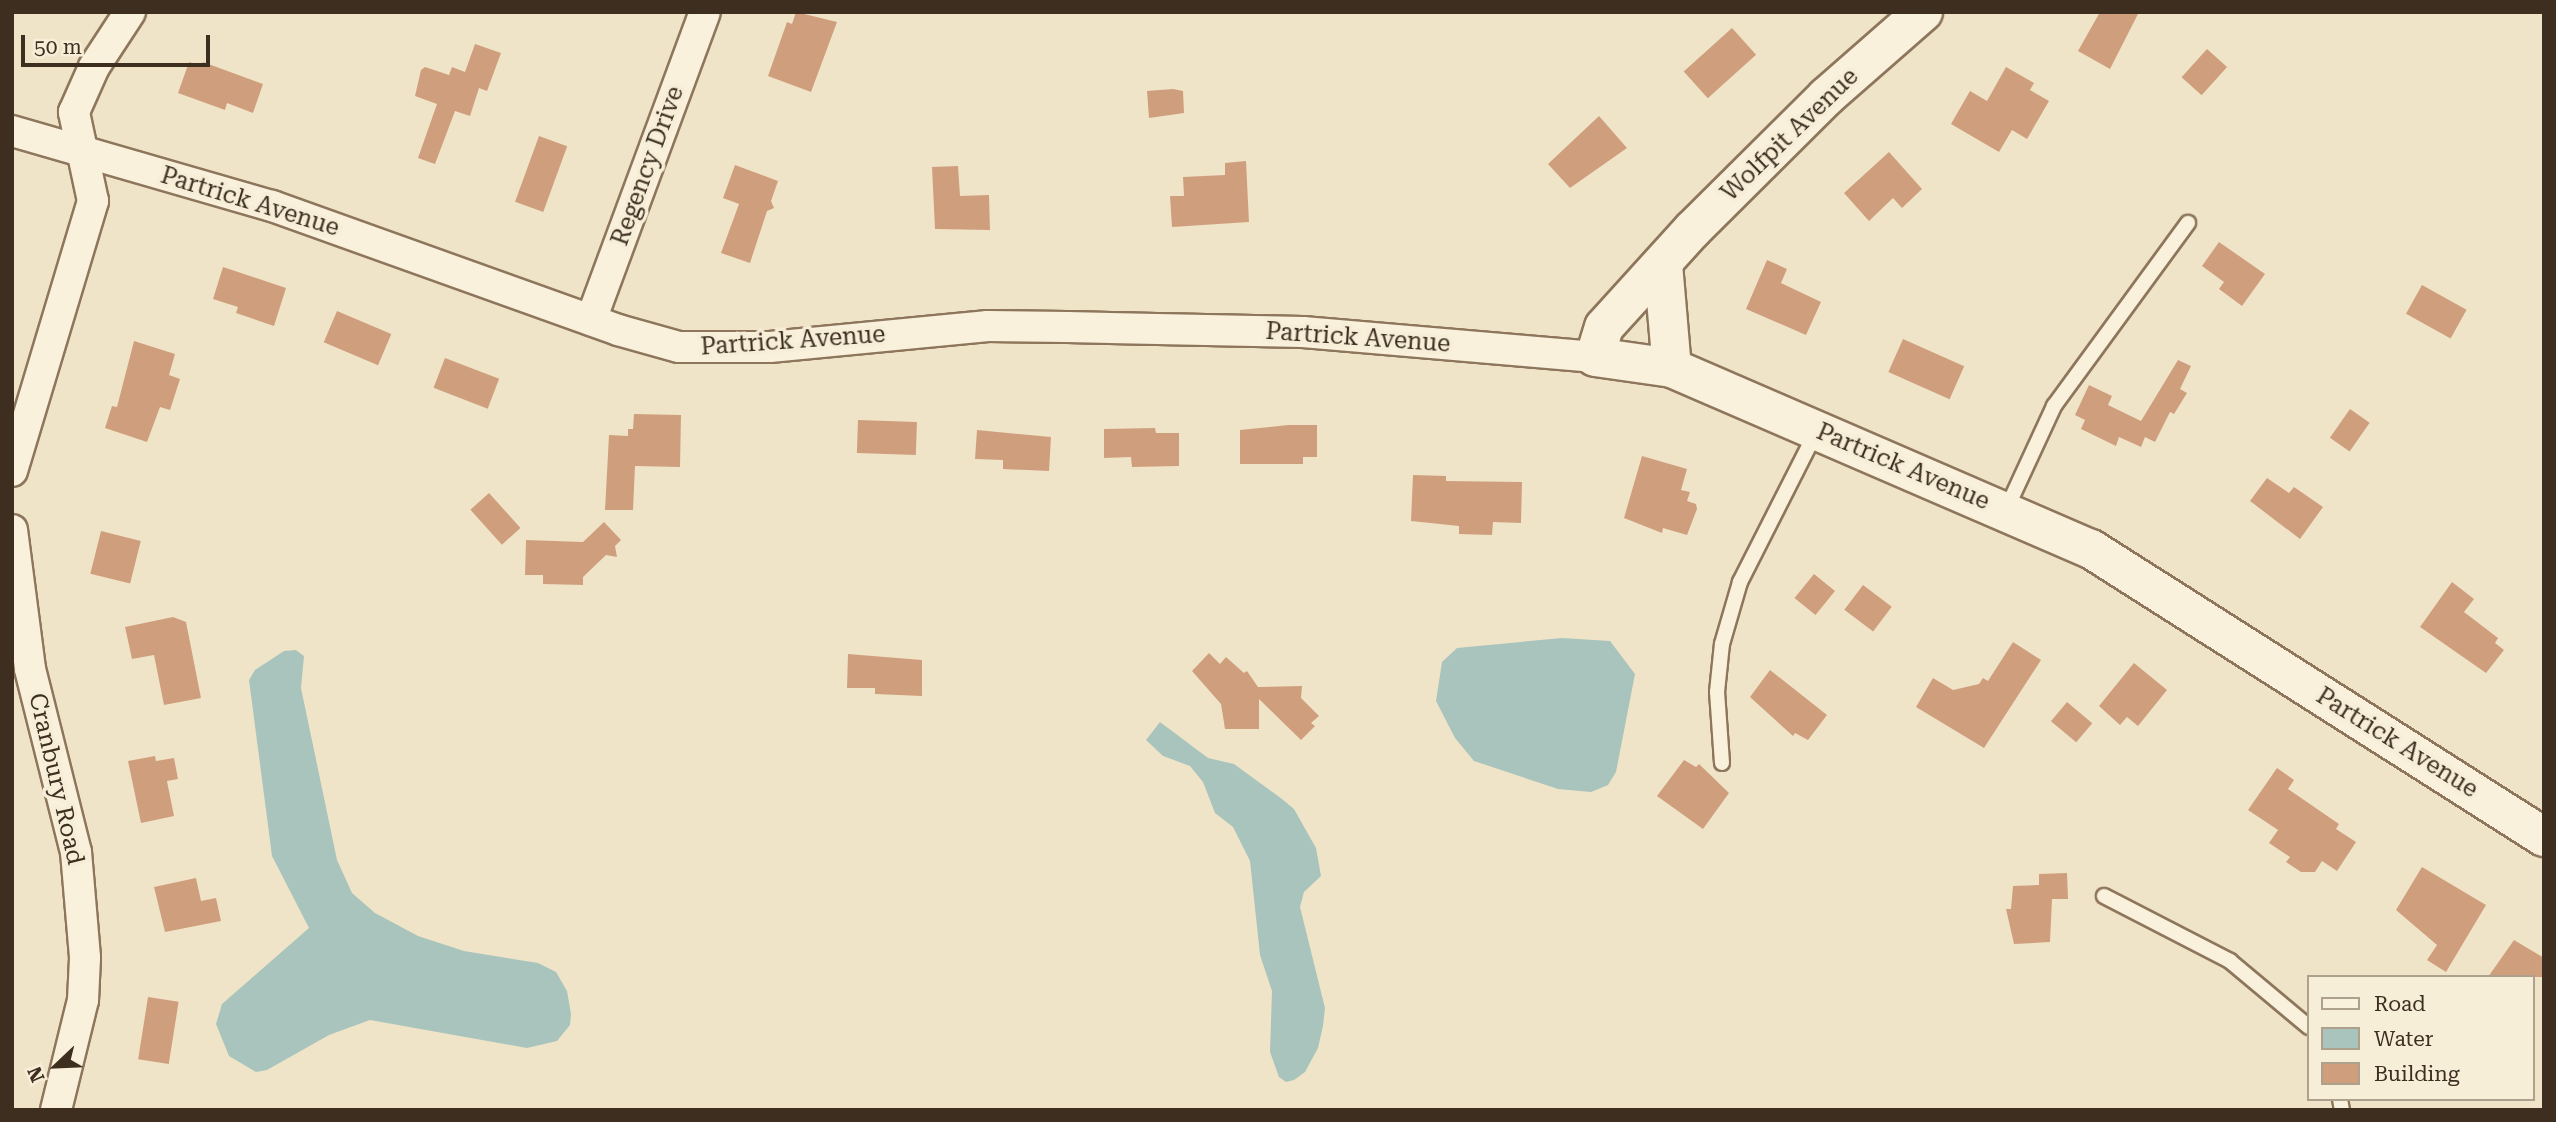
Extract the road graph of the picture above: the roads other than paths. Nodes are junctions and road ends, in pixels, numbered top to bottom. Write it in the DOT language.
graph roads {
  1 [pos="130,12"];
  2 [pos="705,12"];
  3 [pos="1923,12"];
  4 [pos="12,131"];
  5 [pos="83,153"];
  6 [pos="2188,223"];
  7 [pos="1663,264"];
  8 [pos="591,320"];
  9 [pos="1595,357"];
  10 [pos="1672,368"];
  11 [pos="1816,430"];
  12 [pos="12,471"];
  13 [pos="2006,511"];
  14 [pos="12,530"];
  15 [pos="1722,763"];
  16 [pos="2544,836"];
  17 [pos="2104,896"];
  18 [pos="2308,1026"];
  19 [pos="56,1110"];
  1 -- 5 [label="street"];
  2 -- 8 [label="street, Regency Drive"];
  3 -- 7 [label="street, Wolfpit Avenue"];
  4 -- 5 [label="street, Partrick Avenue"];
  5 -- 8 [label="street, Partrick Avenue"];
  5 -- 12 [label="street"];
  6 -- 13 [label="lane"];
  7 -- 9 [label="street, Wolfpit Avenue"];
  7 -- 10 [label="street"];
  8 -- 9 [label="street, Partrick Avenue"];
  9 -- 10 [label="street, Partrick Avenue"];
  10 -- 11 [label="street, Partrick Avenue"];
  11 -- 13 [label="street, Partrick Avenue"];
  11 -- 15 [label="lane"];
  13 -- 16 [label="street, Partrick Avenue"];
  14 -- 19 [label="street, Cranbury Road"];
  17 -- 18 [label="lane"];
}
